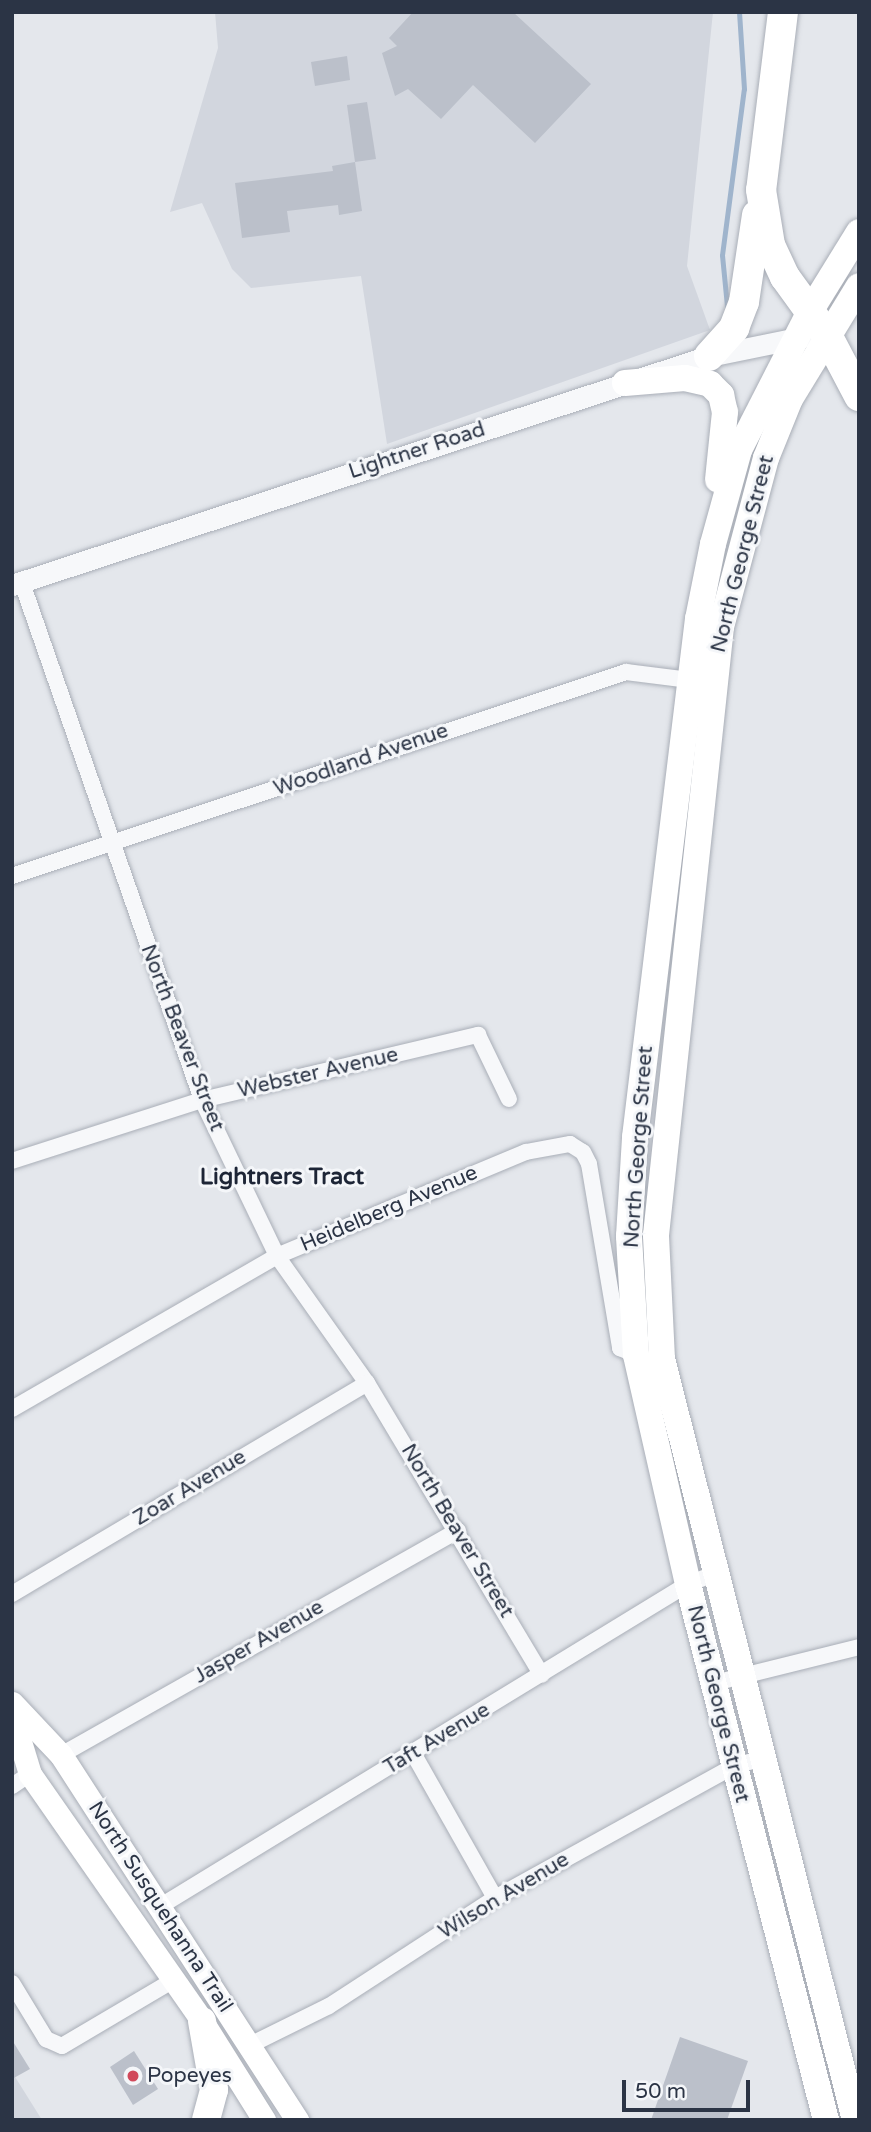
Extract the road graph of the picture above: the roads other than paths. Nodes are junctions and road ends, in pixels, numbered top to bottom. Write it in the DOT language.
graph roads {
  1 [pos="783,12"];
  2 [pos="761,190"];
  3 [pos="859,232"];
  4 [pos="859,286"];
  5 [pos="811,328"];
  6 [pos="709,356"];
  7 [pos="625,383"];
  8 [pos="859,396"];
  9 [pos="713,544"];
  10 [pos="17,584"];
  11 [pos="702,682"];
  12 [pos="112,843"];
  13 [pos="12,876"];
  14 [pos="509,1099"];
  15 [pos="202,1100"];
  16 [pos="12,1161"];
  17 [pos="277,1256"];
  18 [pos="636,1355"];
  19 [pos="367,1383"];
  20 [pos="12,1409"];
  21 [pos="458,1530"];
  22 [pos="717,1573"];
  23 [pos="688,1584"];
  24 [pos="12,1594"];
  25 [pos="859,1647"];
  26 [pos="542,1675"];
  27 [pos="741,1676"];
  28 [pos="714,1683"];
  29 [pos="12,1703"];
  30 [pos="12,1715"];
  31 [pos="413,1753"];
  32 [pos="61,1755"];
  33 [pos="763,1758"];
  34 [pos="733,1766"];
  35 [pos="21,1780"];
  36 [pos="495,1898"];
  37 [pos="159,1907"];
  38 [pos="172,1981"];
  39 [pos="12,1983"];
  40 [pos="202,2021"];
  41 [pos="250,2045"];
  42 [pos="206,2120"];
  43 [pos="264,2120"];
  44 [pos="298,2120"];
  45 [pos="826,2120"];
  46 [pos="855,2120"];
  1 -- 2 [label="highway"];
  2 -- 5 [label="highway"];
  2 -- 6 [label="highway"];
  3 -- 5 [label="main road, North George Street"];
  4 -- 5 [label="main road, North George Street"];
  5 -- 6 [label="street, Lightner Road"];
  5 -- 8 [label="highway"];
  5 -- 9 [label="main road, North George Street"];
  5 -- 11 [label="main road, North George Street"];
  6 -- 7 [label="street, Lightner Road"];
  7 -- 9 [label="main road"];
  7 -- 10 [label="street, Lightner Road"];
  9 -- 11 [label="main road, North George Street"];
  10 -- 12 [label="street, North Beaver Street"];
  11 -- 12 [label="street, Woodland Avenue"];
  11 -- 18 [label="main road, North George Street"];
  11 -- 22 [label="main road, North George Street"];
  12 -- 13 [label="street, Woodland Avenue"];
  12 -- 15 [label="street, North Beaver Street"];
  14 -- 15 [label="street, Webster Avenue"];
  15 -- 16 [label="street, Webster Avenue"];
  15 -- 17 [label="street, North Beaver Street"];
  17 -- 18 [label="street, Heidelberg Avenue"];
  17 -- 19 [label="street, North Beaver Street"];
  17 -- 20 [label="street, Heidelberg Avenue"];
  18 -- 23 [label="main road, North George Street"];
  19 -- 21 [label="street, North Beaver Street"];
  19 -- 24 [label="street, Zoar Avenue"];
  21 -- 26 [label="street, North Beaver Street"];
  21 -- 32 [label="street, Jasper Avenue"];
  22 -- 23 [label="street, Taft Avenue"];
  22 -- 27 [label="main road, North George Street"];
  23 -- 26 [label="street, Taft Avenue"];
  23 -- 28 [label="main road, North George Street"];
  25 -- 27 [label="street"];
  26 -- 31 [label="street, Taft Avenue"];
  27 -- 28 [label="street"];
  27 -- 33 [label="main road, North George Street"];
  28 -- 34 [label="main road, North George Street"];
  29 -- 32 [label="main road, North Susquehanna Trail"];
  30 -- 35 [label="main road, North Susquehanna Trail"];
  31 -- 36 [label="street"];
  31 -- 37 [label="street, Taft Avenue"];
  32 -- 37 [label="main road, North Susquehanna Trail"];
  33 -- 34 [label="street, Wilson Avenue"];
  33 -- 46 [label="main road, North George Street"];
  34 -- 36 [label="street, Wilson Avenue"];
  34 -- 45 [label="main road, North George Street"];
  35 -- 38 [label="main road, North Susquehanna Trail"];
  36 -- 41 [label="street, Wilson Avenue"];
  37 -- 41 [label="main road, North Susquehanna Trail"];
  38 -- 39 [label="street"];
  38 -- 40 [label="main road, North Susquehanna Trail"];
  40 -- 42 [label="highway"];
  40 -- 43 [label="main road, North Susquehanna Trail"];
  41 -- 44 [label="main road, North Susquehanna Trail"];
}
